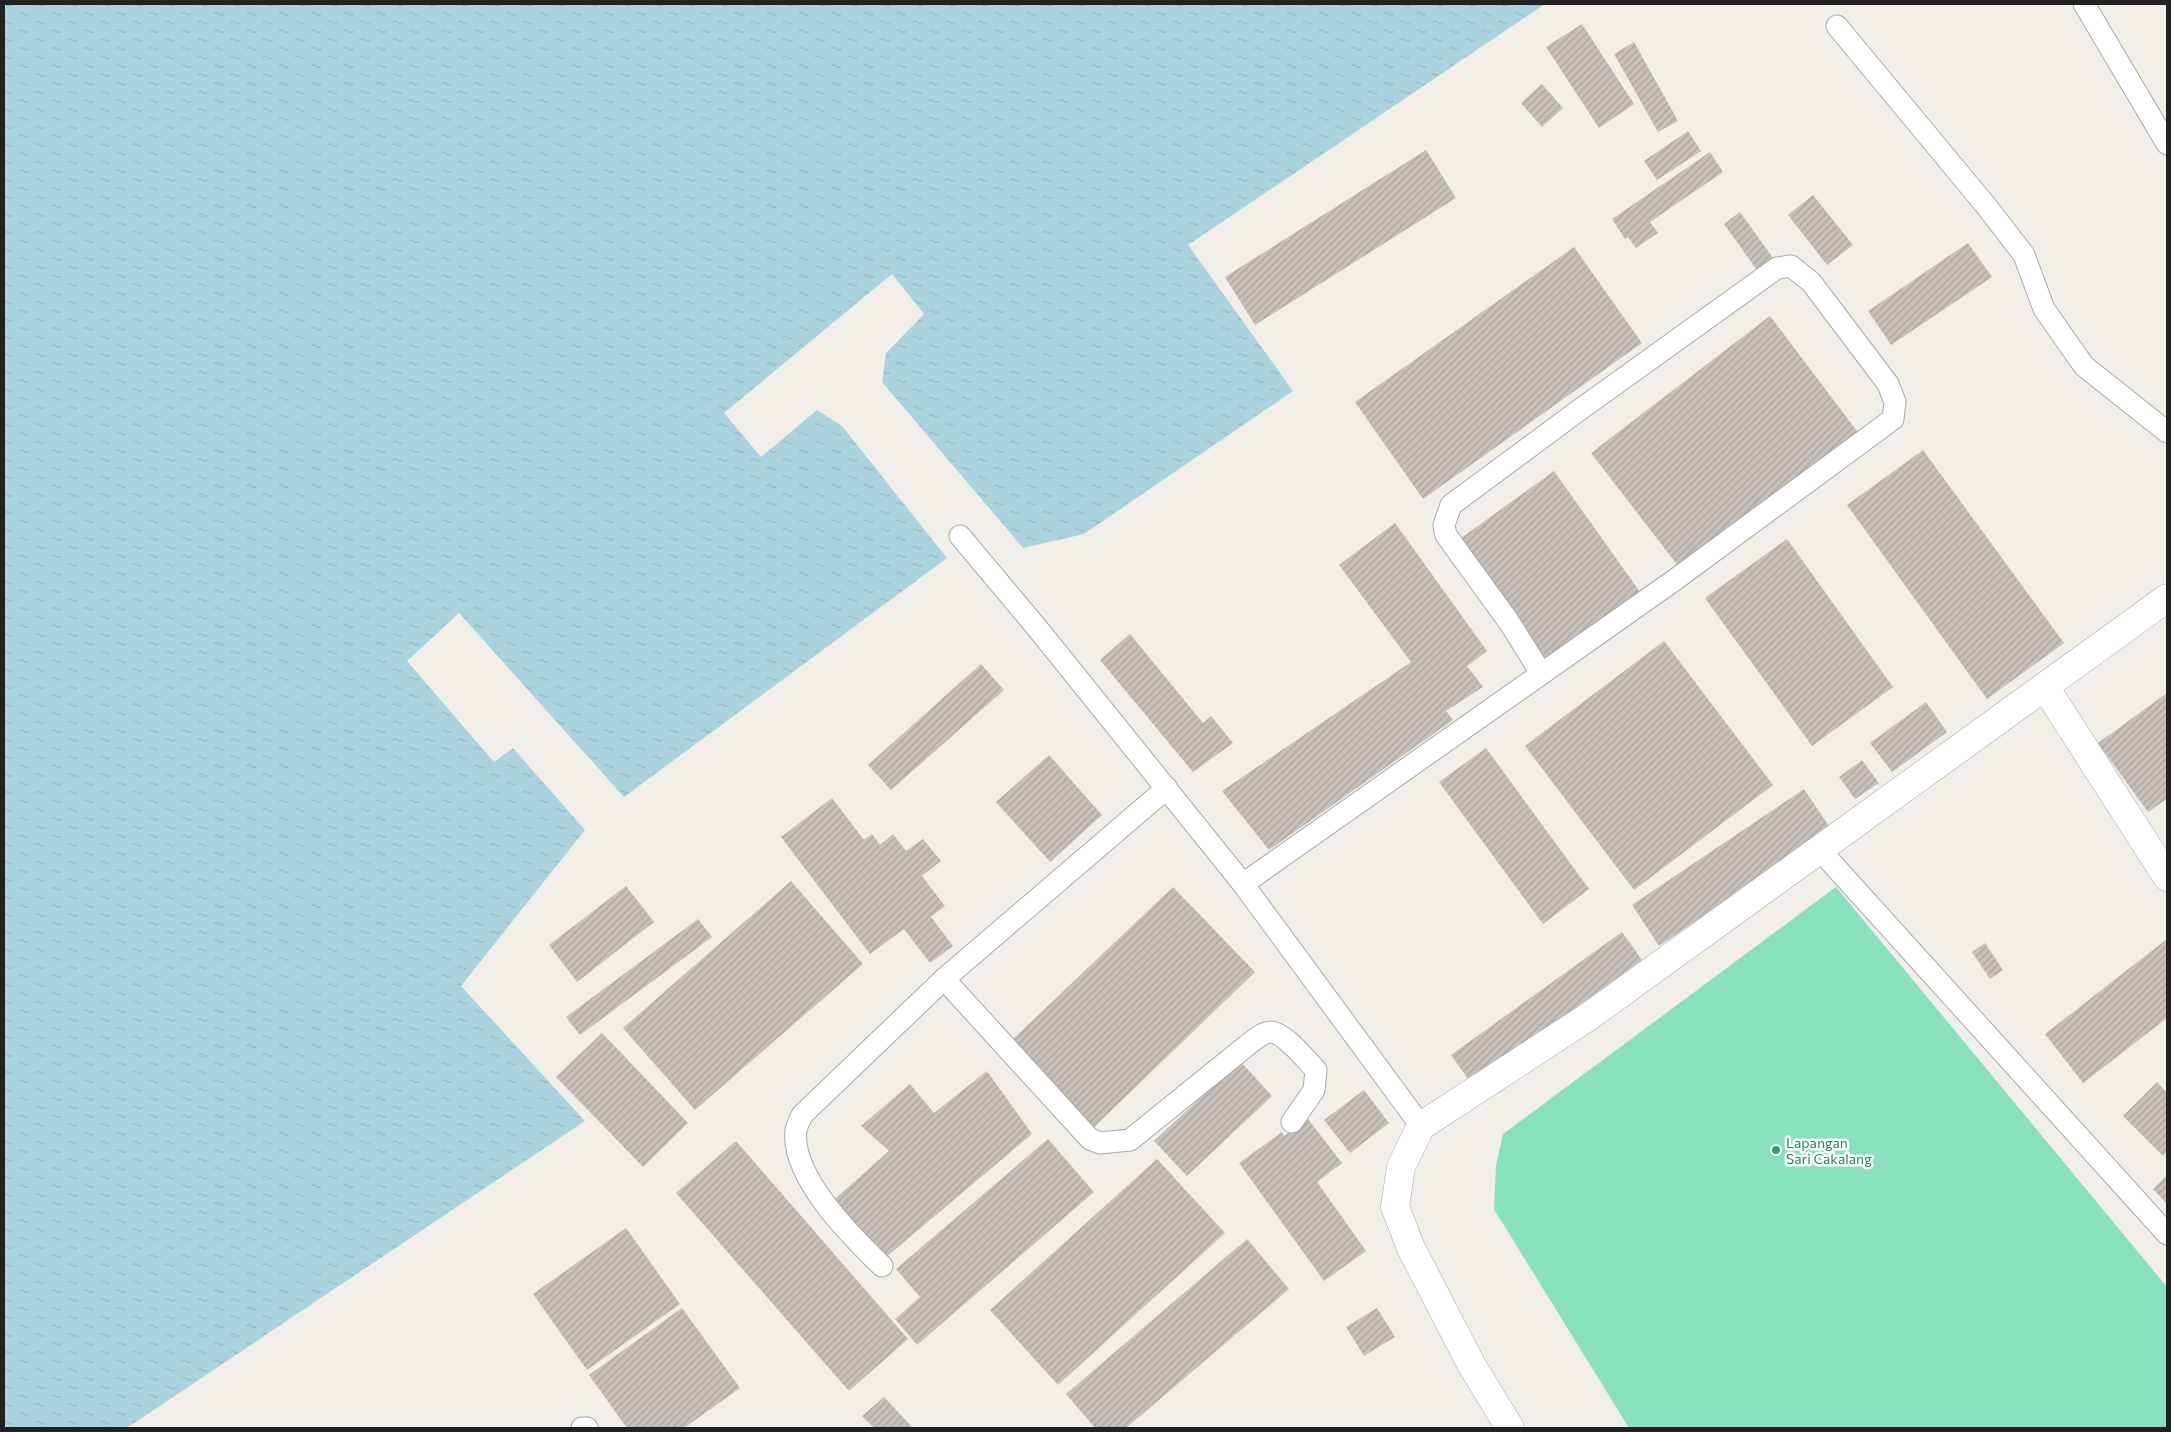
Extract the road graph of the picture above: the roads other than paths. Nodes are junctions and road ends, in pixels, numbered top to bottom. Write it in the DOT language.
graph roads {
  1 [pos="2084,4"];
  2 [pos="1838,26"];
  3 [pos="2167,144"];
  4 [pos="2167,432"];
  5 [pos="960,536"];
  6 [pos="2167,598"];
  7 [pos="1541,673"];
  8 [pos="2044,687"];
  9 [pos="1167,788"];
  10 [pos="1819,849"];
  11 [pos="2167,877"];
  12 [pos="1243,884"];
  13 [pos="944,979"];
  14 [pos="1292,1122"];
  15 [pos="1420,1126"];
  16 [pos="2167,1234"];
  17 [pos="882,1266"];
  18 [pos="582,1428"];
  19 [pos="587,1428"];
  20 [pos="1510,1428"];
  1 -- 3 [label="lane"];
  2 -- 4 [label="lane"];
  5 -- 9 [label="lane"];
  6 -- 8 [label="street"];
  7 -- 7 [label="lane"];
  7 -- 12 [label="lane"];
  8 -- 10 [label="street"];
  8 -- 11 [label="street"];
  9 -- 12 [label="lane"];
  9 -- 13 [label="lane"];
  10 -- 15 [label="street"];
  10 -- 16 [label="lane"];
  12 -- 15 [label="lane"];
  13 -- 14 [label="lane"];
  13 -- 17 [label="lane"];
  15 -- 20 [label="street"];
  18 -- 19 [label="lane"];
}
